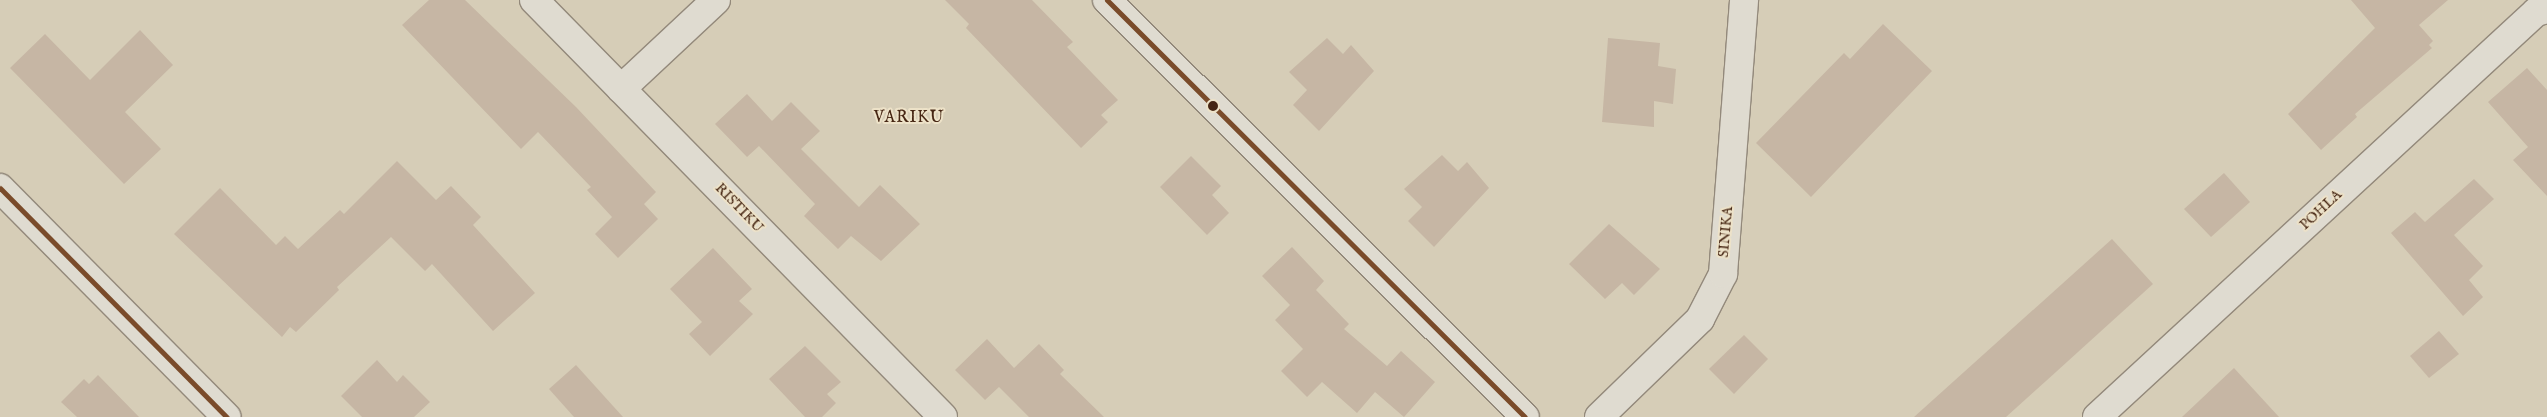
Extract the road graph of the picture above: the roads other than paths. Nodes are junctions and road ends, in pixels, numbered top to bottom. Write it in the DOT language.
graph roads {
  1 [pos="534,0"];
  2 [pos="716,0"];
  3 [pos="1107,0"];
  4 [pos="1744,0"];
  5 [pos="2547,9"];
  6 [pos="621,89"];
  7 [pos="0,188"];
  8 [pos="226,417"];
  9 [pos="943,417"];
  10 [pos="1525,417"];
  11 [pos="1599,417"];
  12 [pos="2097,417"];
  1 -- 6 [label="street, RISTIKU"];
  2 -- 6 [label="street"];
  3 -- 10 [label="street"];
  4 -- 11 [label="street, SINIKA"];
  5 -- 12 [label="street, POHLA"];
  6 -- 9 [label="street, RISTIKU"];
  7 -- 8 [label="street"];
}
